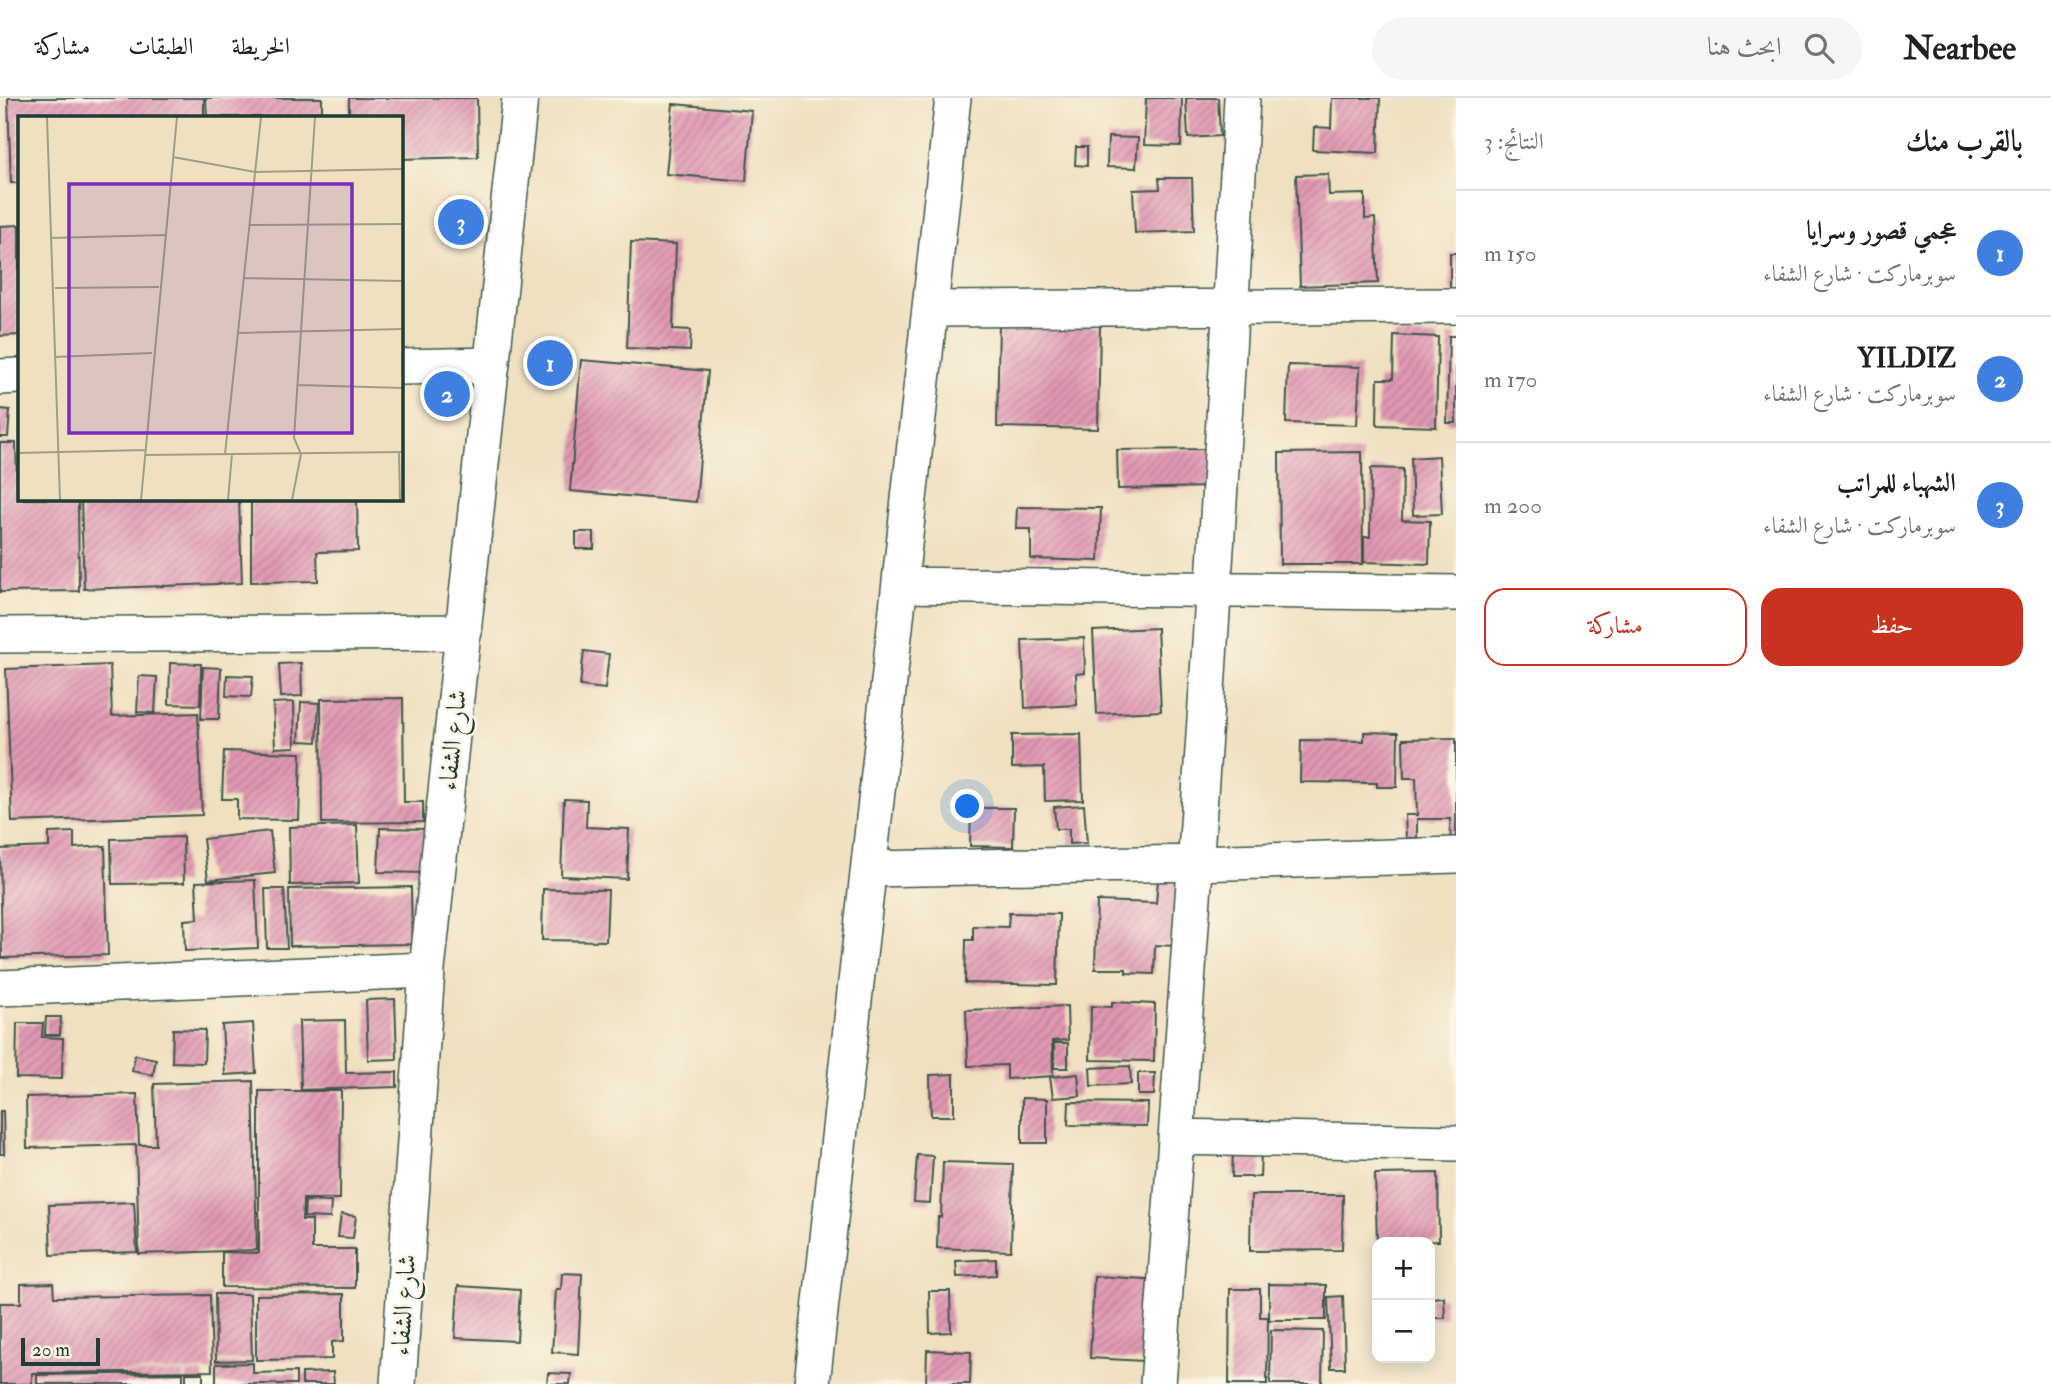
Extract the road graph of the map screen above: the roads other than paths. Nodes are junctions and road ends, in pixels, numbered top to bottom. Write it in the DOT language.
graph roads {
  1 [pos="520,98"];
  2 [pos="953,98"];
  3 [pos="1242,98"];
  4 [pos="1456,306"];
  5 [pos="1231,307"];
  6 [pos="930,309"];
  7 [pos="492,365"];
  8 [pos="402,367"];
  9 [pos="18,376"];
  10 [pos="0,377"];
  11 [pos="900,585"];
  12 [pos="1213,589"];
  13 [pos="1456,593"];
  14 [pos="464,632"];
  15 [pos="0,635"];
  16 [pos="1456,855"];
  17 [pos="1195,863"];
  18 [pos="869,869"];
  19 [pos="427,970"];
  20 [pos="0,988"];
  21 [pos="1176,1137"];
  22 [pos="1456,1143"];
  23 [pos="398,1384"];
  24 [pos="812,1384"];
  25 [pos="1158,1384"];
  1 -- 7 [label="street, شارع الشفاء"];
  2 -- 6 [label="street"];
  3 -- 5 [label="street"];
  4 -- 5 [label="street"];
  5 -- 6 [label="street"];
  5 -- 12 [label="street"];
  6 -- 11 [label="street"];
  7 -- 8 [label="street"];
  7 -- 14 [label="street, شارع الشفاء"];
  9 -- 10 [label="street"];
  11 -- 12 [label="street"];
  11 -- 18 [label="street"];
  12 -- 13 [label="street"];
  12 -- 17 [label="street"];
  14 -- 15 [label="street"];
  14 -- 19 [label="street, شارع الشفاء"];
  16 -- 17 [label="street"];
  17 -- 18 [label="street"];
  17 -- 21 [label="street"];
  18 -- 24 [label="street"];
  19 -- 20 [label="street"];
  19 -- 23 [label="street, شارع الشفاء"];
  21 -- 22 [label="street"];
  21 -- 25 [label="street"];
}
